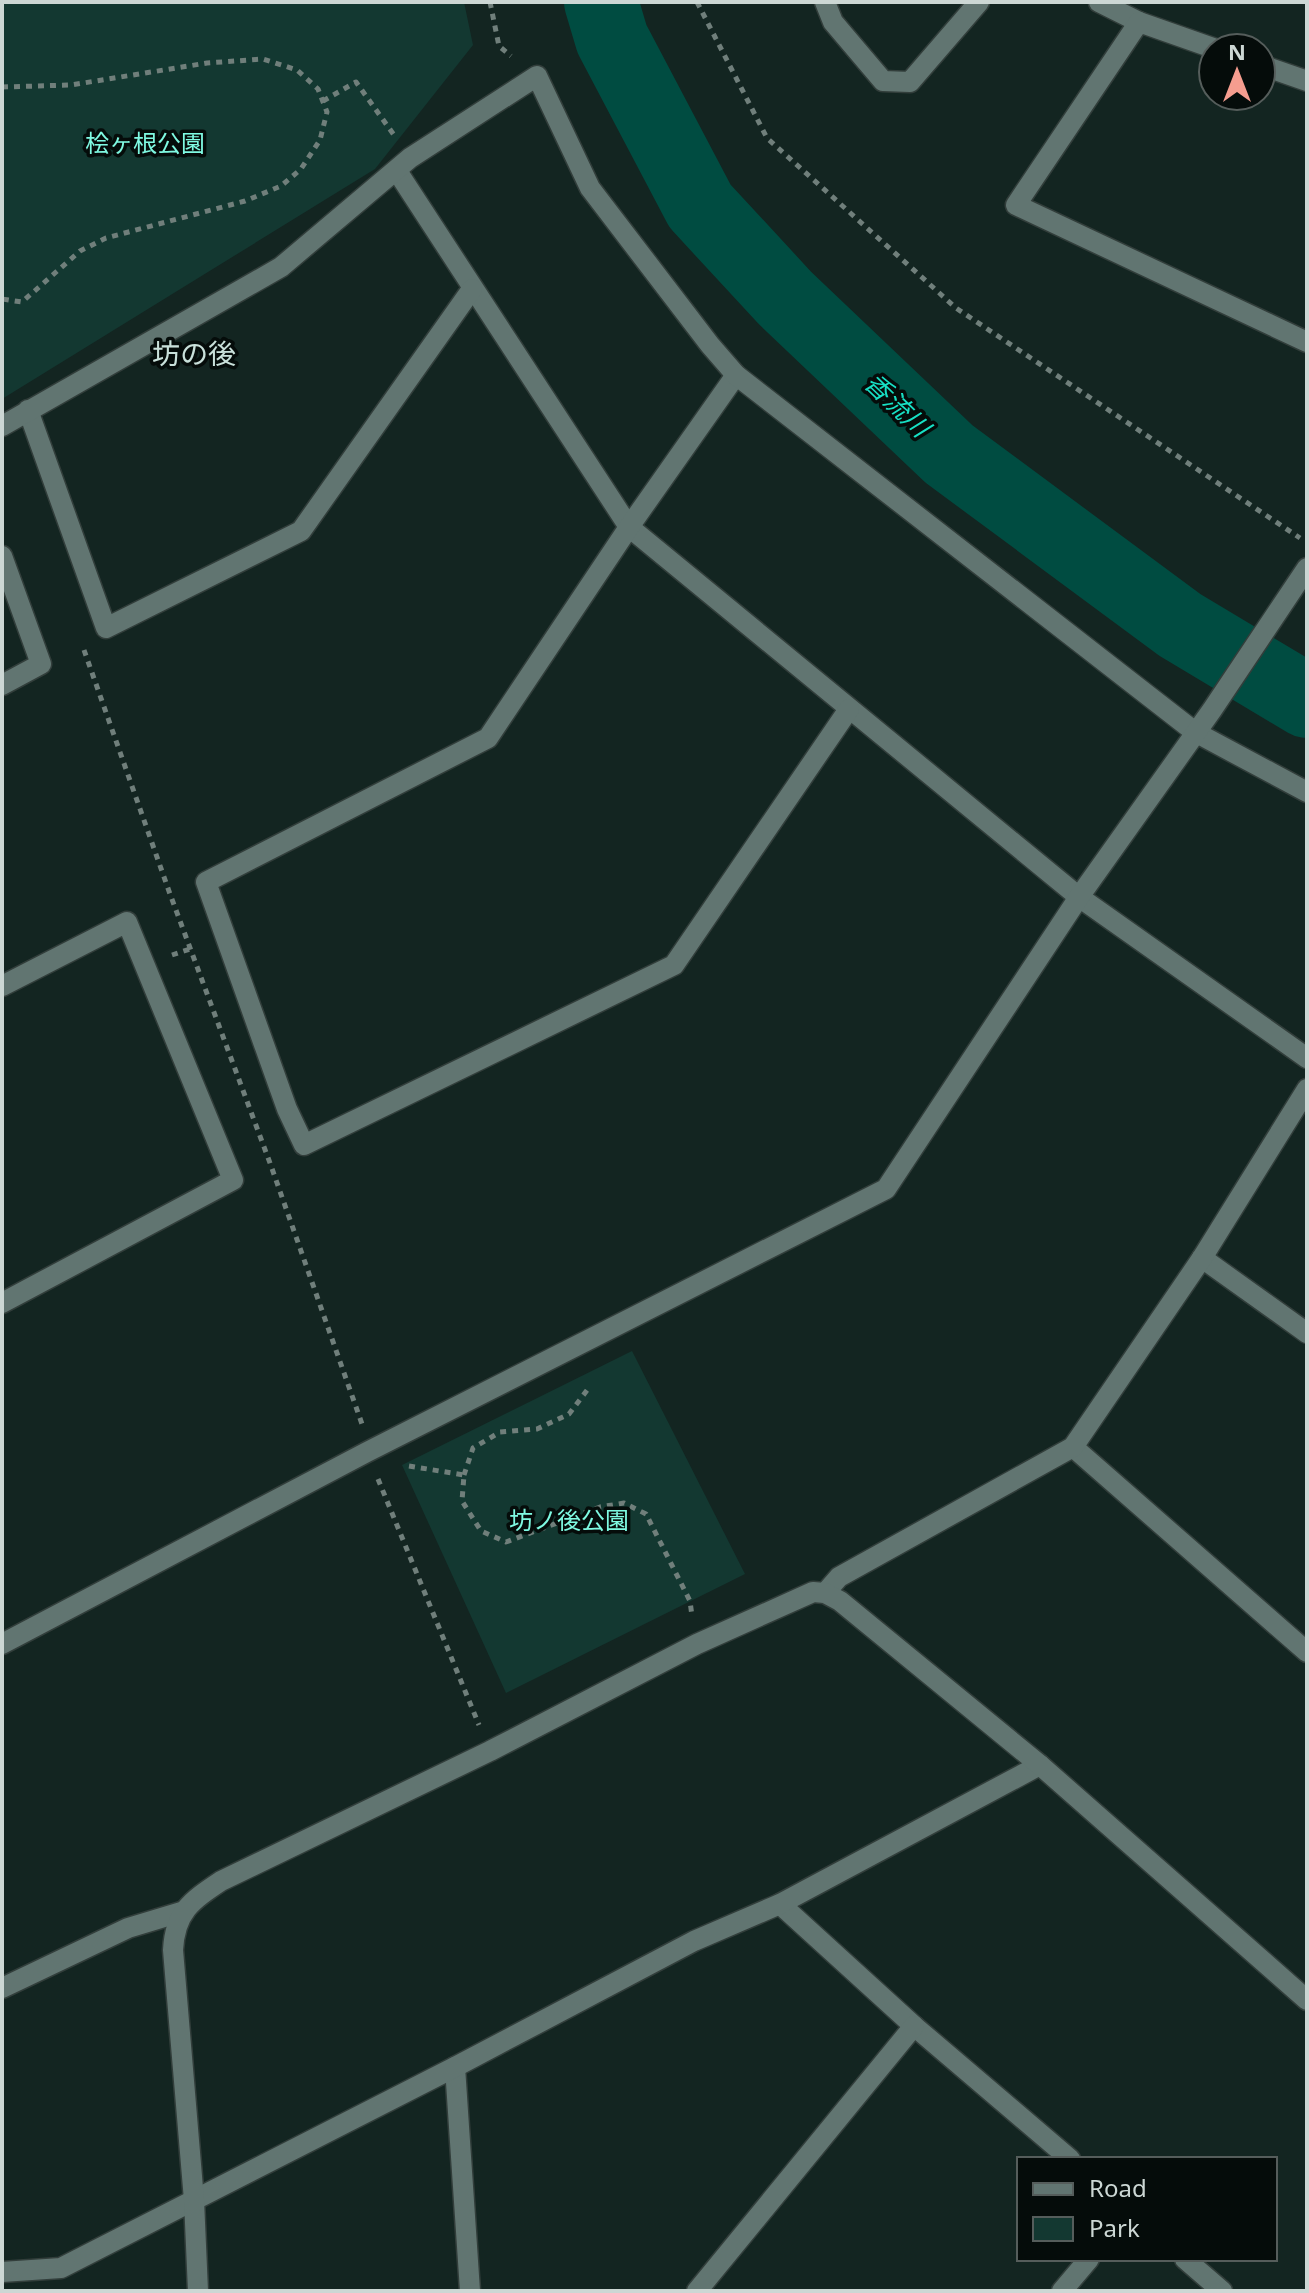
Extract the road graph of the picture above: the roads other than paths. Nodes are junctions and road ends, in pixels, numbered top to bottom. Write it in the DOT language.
graph roads {
  1 [pos="825,2"];
  2 [pos="979,2"];
  3 [pos="1099,2"];
  4 [pos="1139,22"];
  5 [pos="1197,42"];
  6 [pos="1277,71"];
  7 [pos="1307,81"];
  8 [pos="403,164"];
  9 [pos="472,289"];
  10 [pos="1307,342"];
  11 [pos="736,375"];
  12 [pos="28,410"];
  13 [pos="2,426"];
  14 [pos="629,527"];
  15 [pos="2,556"];
  16 [pos="1304,573"];
  17 [pos="2,685"];
  18 [pos="849,709"];
  19 [pos="1195,732"];
  20 [pos="1307,792"];
  21 [pos="1079,897"];
  22 [pos="2,986"];
  23 [pos="1307,1058"];
  24 [pos="1307,1089"];
  25 [pos="1202,1258"];
  26 [pos="2,1303"];
  27 [pos="1307,1333"];
  28 [pos="1073,1447"];
  29 [pos="825,1593"];
  30 [pos="2,1644"];
  31 [pos="1307,1652"];
  32 [pos="1040,1765"];
  33 [pos="780,1904"];
  34 [pos="181,1912"];
  35 [pos="2,1988"];
  36 [pos="1307,2000"];
  37 [pos="914,2026"];
  38 [pos="455,2067"];
  39 [pos="1068,2157"];
  40 [pos="194,2200"];
  41 [pos="1087,2261"];
  42 [pos="1187,2261"];
  43 [pos="2,2272"];
  44 [pos="198,2291"];
  45 [pos="470,2291"];
  46 [pos="697,2291"];
  47 [pos="1062,2291"];
  48 [pos="1222,2291"];
  1 -- 2 [label="street"];
  3 -- 4 [label="street"];
  4 -- 5 [label="street"];
  4 -- 10 [label="street"];
  6 -- 7 [label="street"];
  8 -- 9 [label="street"];
  8 -- 11 [label="street"];
  8 -- 12 [label="street"];
  9 -- 12 [label="street"];
  9 -- 14 [label="street"];
  11 -- 14 [label="street"];
  11 -- 19 [label="street"];
  12 -- 13 [label="street"];
  14 -- 18 [label="street"];
  14 -- 18 [label="street"];
  15 -- 17 [label="street"];
  16 -- 19 [label="street"];
  18 -- 21 [label="street"];
  19 -- 20 [label="street"];
  19 -- 21 [label="street"];
  21 -- 23 [label="street"];
  21 -- 30 [label="street"];
  22 -- 26 [label="street"];
  24 -- 25 [label="street"];
  25 -- 27 [label="street"];
  25 -- 28 [label="street"];
  28 -- 29 [label="street"];
  28 -- 31 [label="street"];
  29 -- 32 [label="street"];
  29 -- 34 [label="street"];
  32 -- 33 [label="street"];
  32 -- 36 [label="street"];
  33 -- 37 [label="street"];
  33 -- 38 [label="street"];
  34 -- 35 [label="street"];
  34 -- 40 [label="street"];
  37 -- 39 [label="street"];
  37 -- 46 [label="street"];
  38 -- 40 [label="street"];
  38 -- 45 [label="street"];
  40 -- 43 [label="street"];
  40 -- 44 [label="street"];
  41 -- 47 [label="street"];
  42 -- 48 [label="street"];
}
